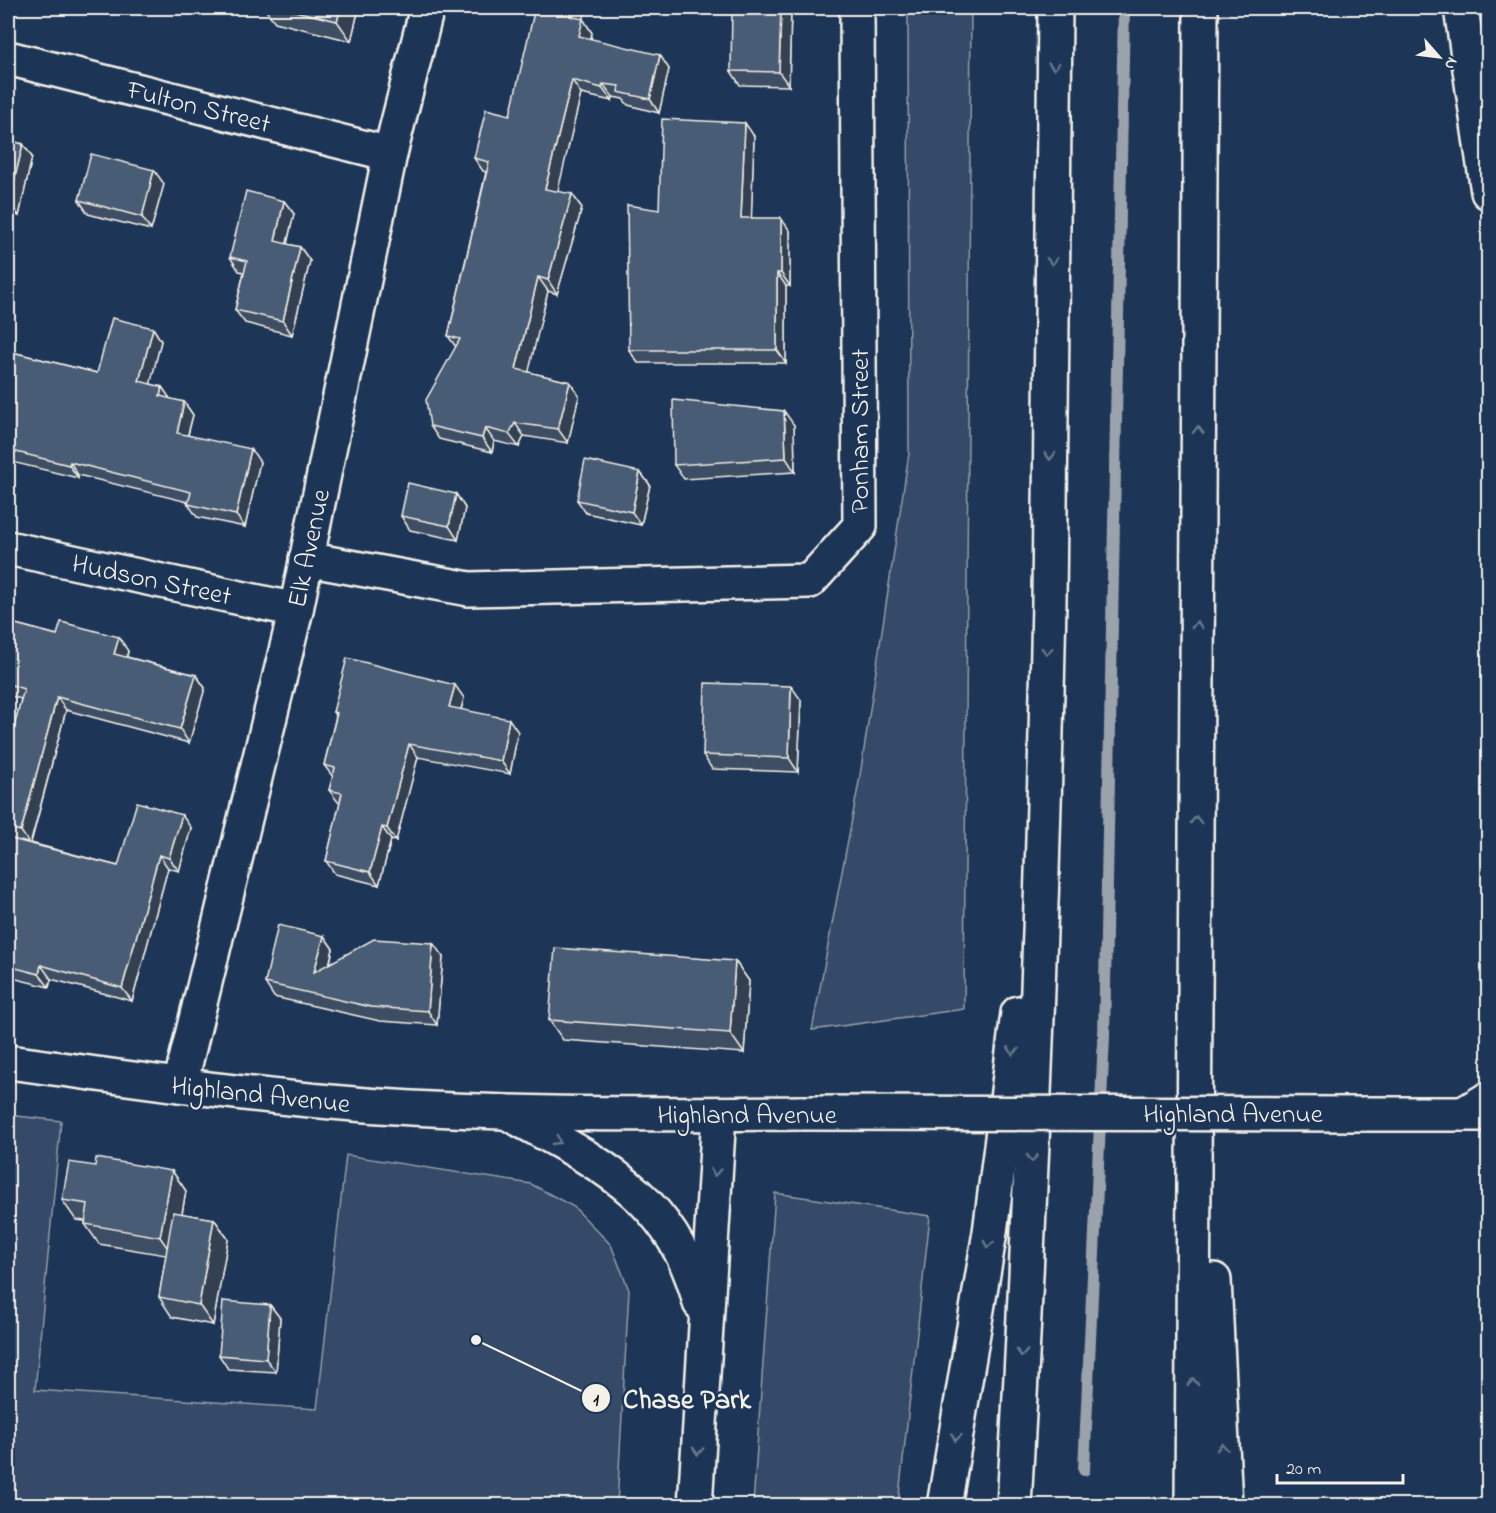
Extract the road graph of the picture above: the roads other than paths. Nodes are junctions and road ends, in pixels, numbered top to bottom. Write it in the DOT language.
graph roads {
  1 [pos="426,8"];
  2 [pos="857,8"];
  3 [pos="1055,8"];
  4 [pos="1201,8"];
  5 [pos="1210,8"];
  6 [pos="1461,8"];
  7 [pos="8,58"];
  8 [pos="390,154"];
  9 [pos="1488,192"];
  10 [pos="1200,211"];
  11 [pos="8,548"];
  12 [pos="306,560"];
  13 [pos="296,610"];
  14 [pos="1043,826"];
  15 [pos="1196,878"];
  16 [pos="8,1062"];
  17 [pos="180,1085"];
  18 [pos="1480,1109"];
  19 [pos="506,1112"];
  20 [pos="719,1114"];
  21 [pos="705,1336"];
  22 [pos="695,1506"];
  23 [pos="944,1506"];
  24 [pos="1013,1506"];
  25 [pos="1192,1506"];
  26 [pos="1225,1506"];
  1 -- 8 [label="main road, Elk Avenue"];
  2 -- 12 [label="main road, Ponham Street"];
  3 -- 14 [label="main road, one-way"];
  4 -- 10 [label="main road"];
  5 -- 10 [label="main road"];
  6 -- 9 [label="main road"];
  7 -- 8 [label="main road, Fulton Street"];
  8 -- 12 [label="main road, Elk Avenue"];
  15 -- 10 [label="main road, one-way"];
  11 -- 13 [label="main road, Hudson Street"];
  12 -- 13 [label="main road, Elk Avenue"];
  13 -- 17 [label="main road, Elk Avenue"];
  14 -- 23 [label="main road, one-way"];
  14 -- 24 [label="main road, one-way"];
  25 -- 15 [label="main road, one-way"];
  26 -- 15 [label="main road, one-way"];
  16 -- 17 [label="main road, Highland Avenue"];
  17 -- 19 [label="main road, Highland Avenue"];
  18 -- 20 [label="main road, Highland Avenue, bridge"];
  19 -- 20 [label="main road, Highland Avenue"];
  19 -- 21 [label="main road, one-way"];
  20 -- 21 [label="main road, one-way"];
  21 -- 22 [label="main road, one-way"];
}
